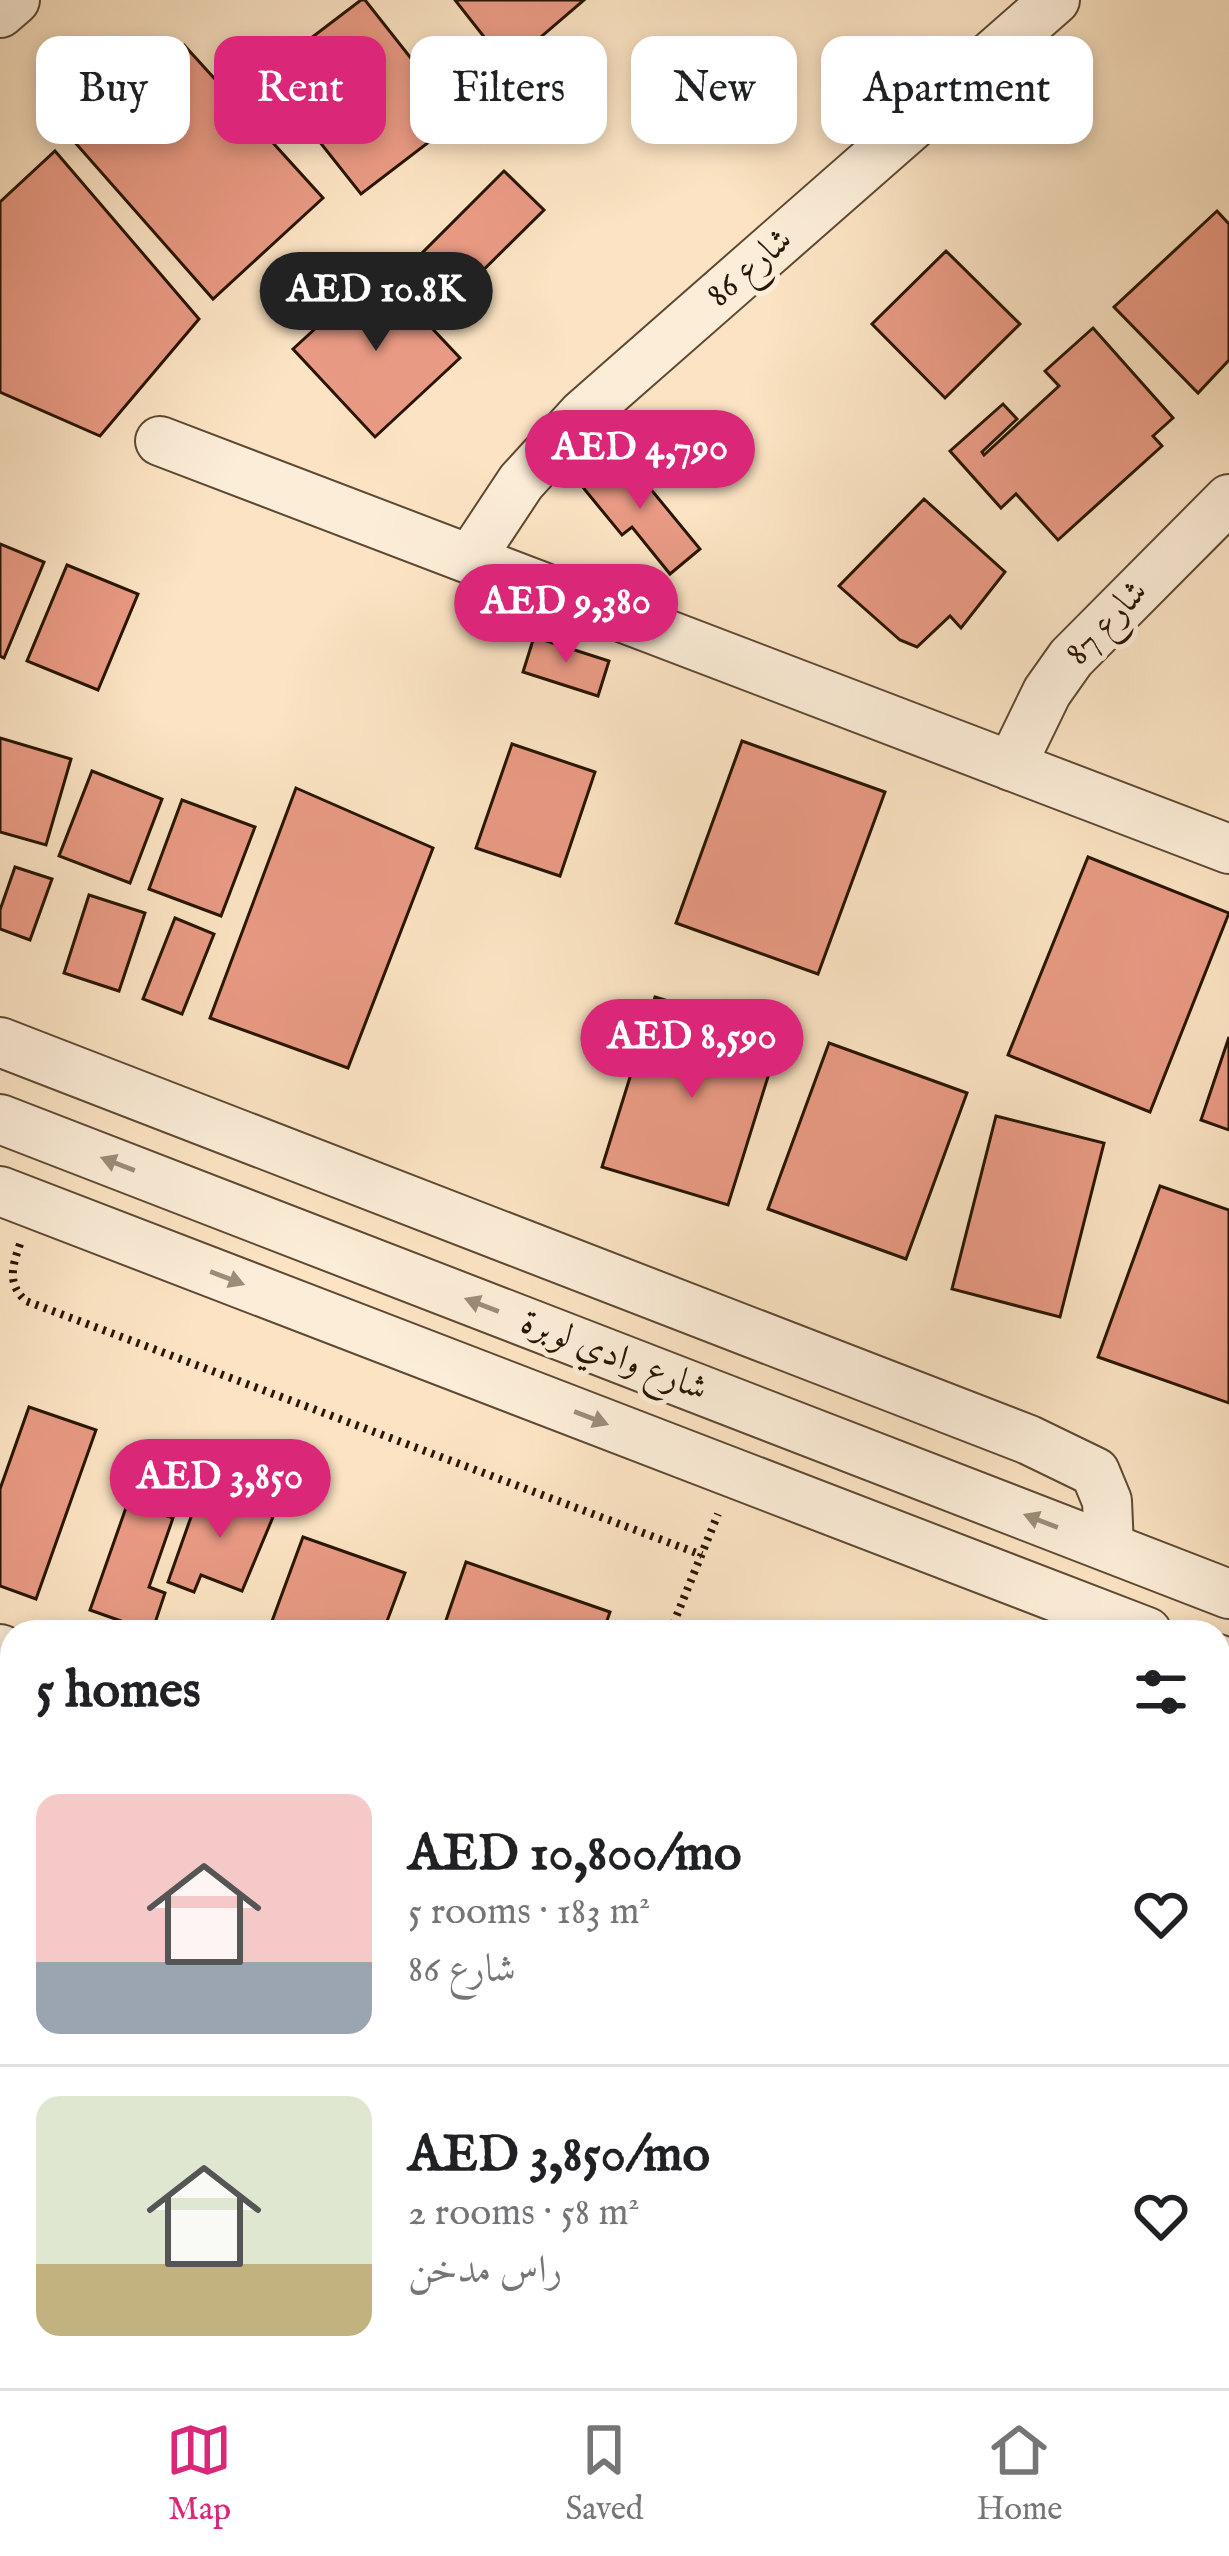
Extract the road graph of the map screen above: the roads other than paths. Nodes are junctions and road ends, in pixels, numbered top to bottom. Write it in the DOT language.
graph roads {
  1 [pos="15,0"];
  2 [pos="1055,0"];
  3 [pos="0,13"];
  4 [pos="160,441"];
  5 [pos="1229,499"];
  6 [pos="470,559"];
  7 [pos="1011,766"];
  8 [pos="1229,849"];
  9 [pos="0,1042"];
  10 [pos="0,1119"];
  11 [pos="17,1197"];
  12 [pos="1109,1547"];
  13 [pos="1229,1594"];
  14 [pos="1110,1620"];
  1 -- 3 [label="street"];
  2 -- 6 [label="street, شارع 86"];
  4 -- 6 [label="street"];
  5 -- 7 [label="street, شارع 87"];
  6 -- 7 [label="street"];
  7 -- 8 [label="street"];
  9 -- 12 [label="street"];
  12 -- 10 [label="street, شارع وادي لوبرة, one-way"];
  11 -- 14 [label="street, شارع وادي لوبرة, one-way"];
  12 -- 13 [label="street, شارع وادي لوبرة"];
}
